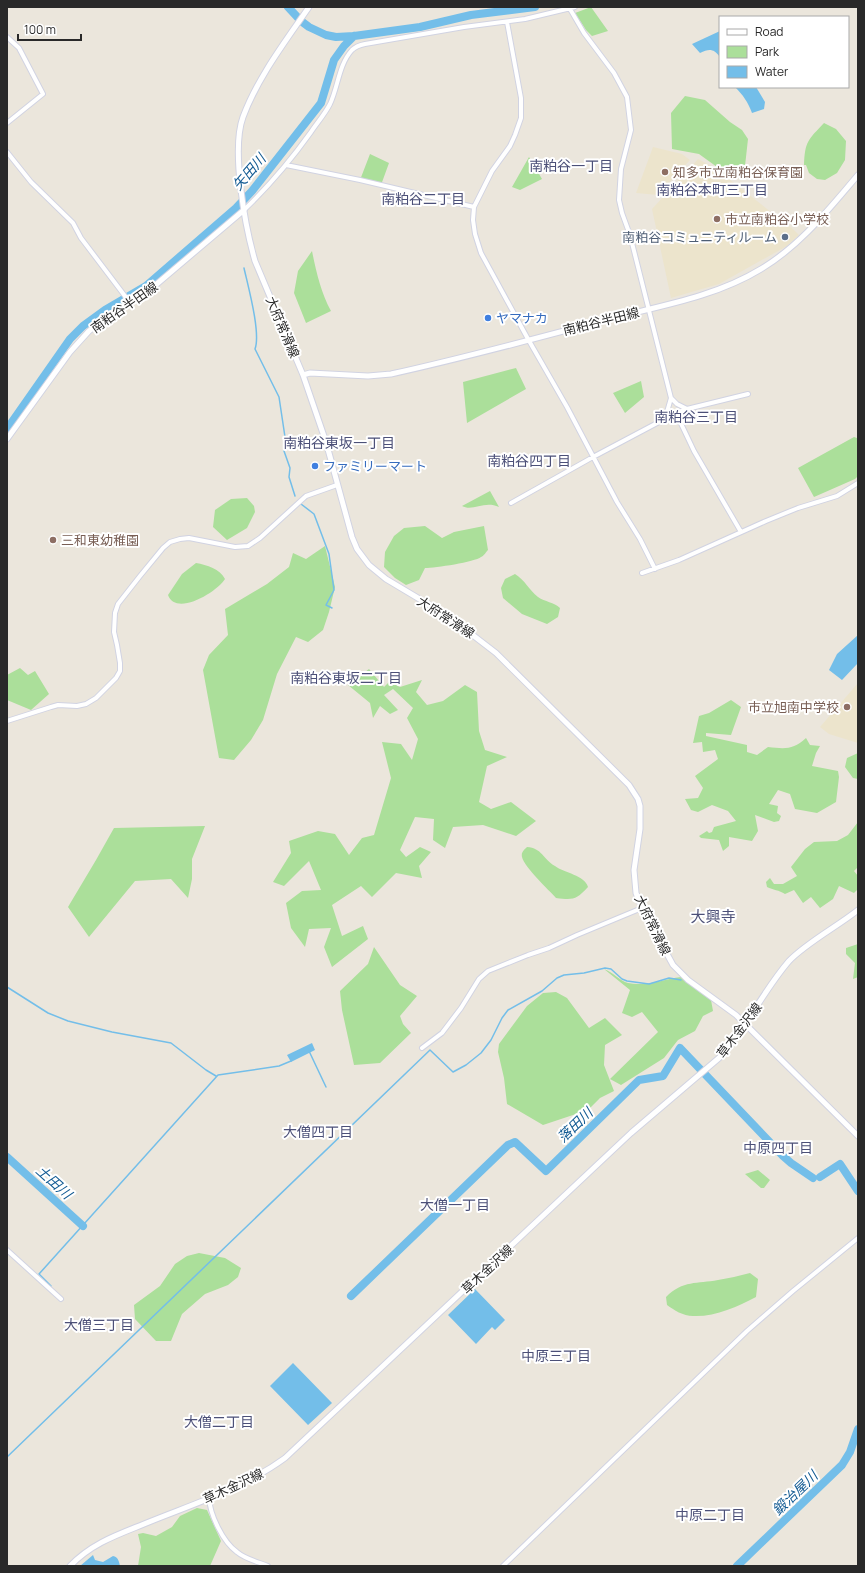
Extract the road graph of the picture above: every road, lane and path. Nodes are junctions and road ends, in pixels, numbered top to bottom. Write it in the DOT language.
graph roads {
  1 [pos="309,7"];
  2 [pos="572,8"];
  3 [pos="507,22"];
  4 [pos="7,37"];
  5 [pos="7,123"];
  6 [pos="7,152"];
  7 [pos="286,165"];
  8 [pos="858,175"];
  9 [pos="474,207"];
  10 [pos="244,209"];
  11 [pos="130,303"];
  12 [pos="648,309"];
  13 [pos="528,339"];
  14 [pos="303,374"];
  15 [pos="748,394"];
  16 [pos="671,398"];
  17 [pos="687,409"];
  18 [pos="676,413"];
  19 [pos="660,422"];
  20 [pos="7,439"];
  21 [pos="593,457"];
  22 [pos="858,483"];
  23 [pos="337,485"];
  24 [pos="511,502"];
  25 [pos="741,532"];
  26 [pos="655,569"];
  27 [pos="642,573"];
  28 [pos="7,721"];
  29 [pos="642,908"];
  30 [pos="858,910"];
  31 [pos="745,1024"];
  32 [pos="422,1048"];
  33 [pos="858,1136"];
  34 [pos="858,1238"];
  35 [pos="7,1250"];
  36 [pos="61,1299"];
  37 [pos="209,1498"];
  38 [pos="70,1566"];
  39 [pos="268,1566"];
  40 [pos="503,1566"];
  1 -- 10 [label="main road, 大府常滑線"];
  2 -- 3 [label="street"];
  2 -- 12 [label="street"];
  3 -- 7 [label="street"];
  3 -- 9 [label="street"];
  4 -- 5 [label="street"];
  6 -- 11 [label="street"];
  7 -- 9 [label="street"];
  7 -- 10 [label="street"];
  8 -- 12 [label="main road, 南粕谷半田線"];
  9 -- 13 [label="street"];
  10 -- 11 [label="main road, 南粕谷半田線"];
  10 -- 14 [label="main road, 大府常滑線"];
  11 -- 20 [label="main road, 南粕谷半田線"];
  12 -- 13 [label="main road, 南粕谷半田線"];
  12 -- 16 [label="street"];
  13 -- 14 [label="main road, 南粕谷半田線"];
  13 -- 21 [label="street"];
  14 -- 23 [label="main road, 大府常滑線"];
  15 -- 17 [label="street"];
  16 -- 17 [label="street"];
  16 -- 19 [label="street"];
  17 -- 18 [label="street"];
  18 -- 19 [label="street"];
  18 -- 25 [label="street"];
  19 -- 21 [label="street"];
  21 -- 24 [label="street"];
  21 -- 26 [label="street"];
  22 -- 25 [label="street"];
  23 -- 28 [label="street"];
  23 -- 29 [label="main road, 大府常滑線"];
  25 -- 26 [label="street"];
  26 -- 27 [label="street"];
  29 -- 31 [label="main road, 大府常滑線"];
  29 -- 32 [label="street"];
  30 -- 31 [label="main road, 草木金沢線"];
  31 -- 33 [label="main road, 大府常滑線"];
  31 -- 37 [label="main road, 草木金沢線"];
  34 -- 40 [label="street"];
  35 -- 36 [label="street"];
  37 -- 38 [label="main road, 草木金沢線"];
  37 -- 39 [label="street"];
}
